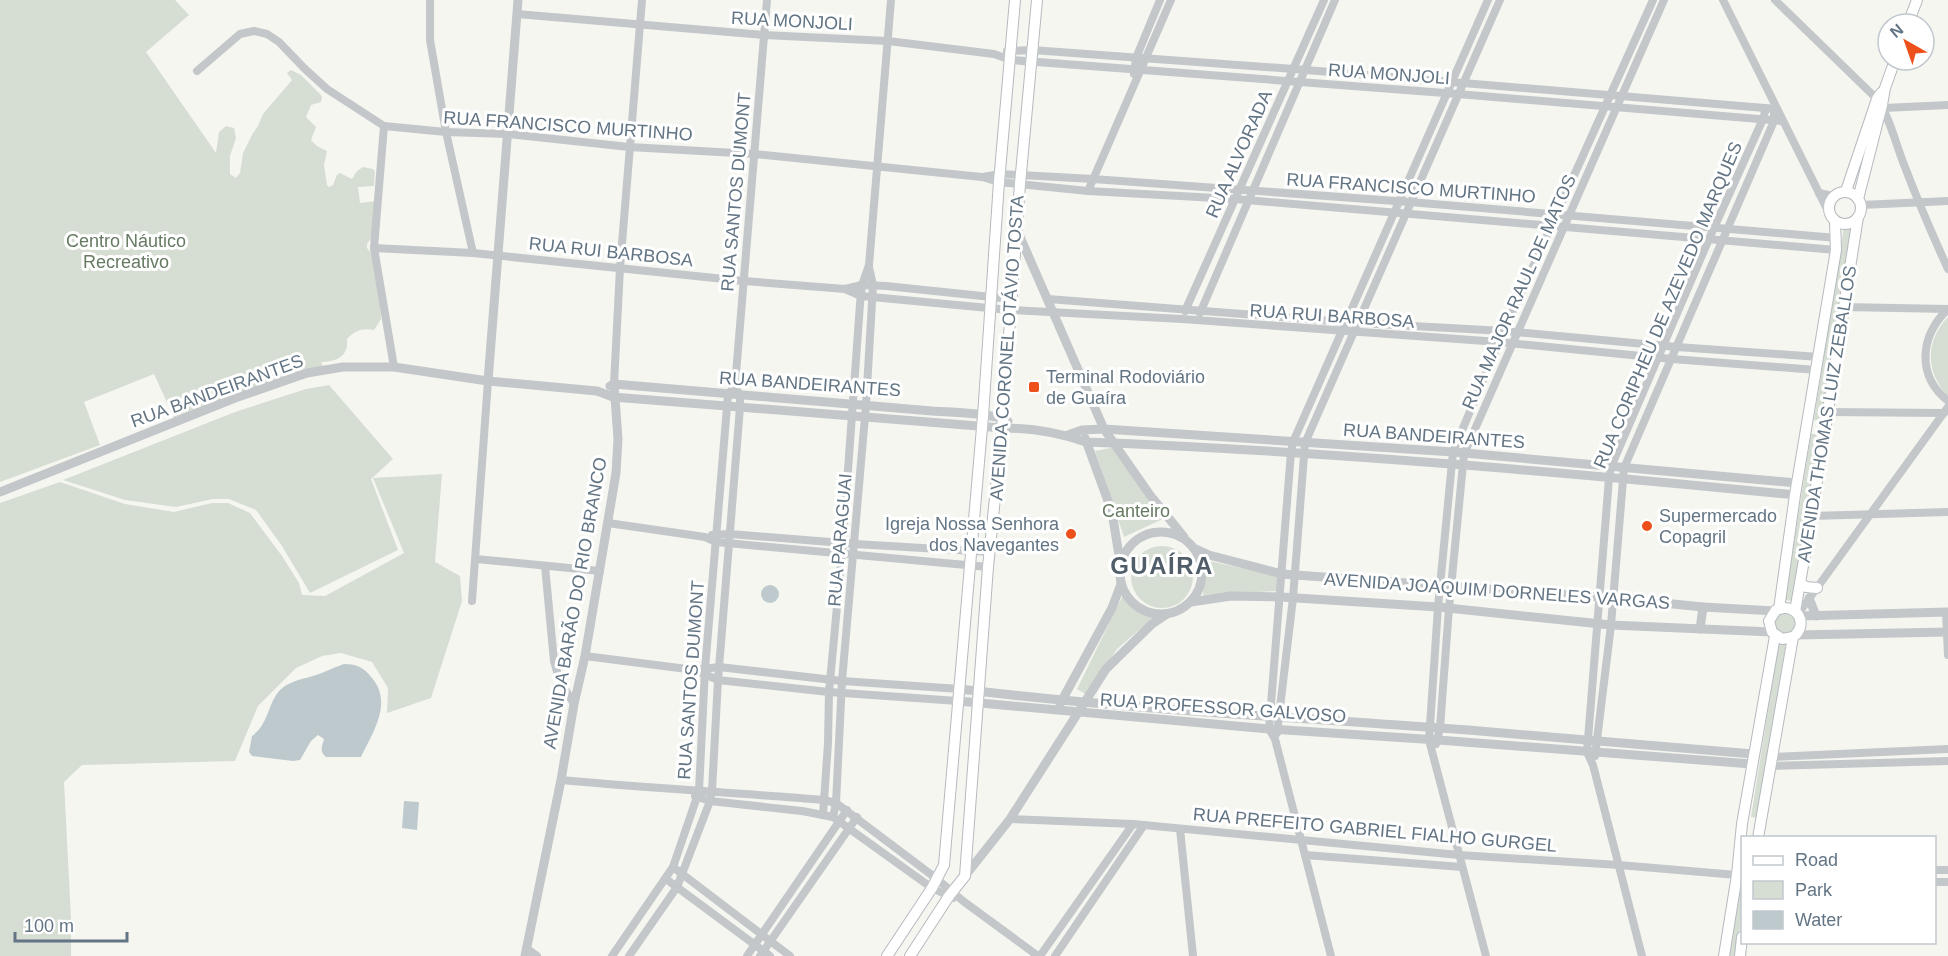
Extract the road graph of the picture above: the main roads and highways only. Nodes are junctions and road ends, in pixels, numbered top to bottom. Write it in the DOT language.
graph roads {
  1 [pos="1015,0"];
  2 [pos="1036,0"];
  3 [pos="1890,72"];
  4 [pos="1881,104"];
  5 [pos="1846,191"];
  6 [pos="1860,202"];
  7 [pos="1832,217"];
  8 [pos="1858,217"];
  9 [pos="1808,428"];
  10 [pos="1821,450"];
  11 [pos="978,474"];
  12 [pos="998,477"];
  13 [pos="1800,583"];
  14 [pos="1816,588"];
  15 [pos="1777,610"];
  16 [pos="1798,614"];
  17 [pos="965,624"];
  18 [pos="984,624"];
  19 [pos="1774,634"];
  20 [pos="1795,636"];
  21 [pos="948,813"];
  22 [pos="969,813"];
  23 [pos="1742,824"];
  24 [pos="1756,836"];
  25 [pos="1757,836"];
  26 [pos="887,956"];
  27 [pos="910,956"];
  28 [pos="1724,956"];
  1 -- 11 [label="main road, AVENIDA CORONEL OTÁVIO TOSTA"];
  2 -- 12 [label="main road, AVENIDA CORONEL OTÁVIO TOSTA"];
  3 -- 4 [label="main road"];
  4 -- 5 [label="main road"];
  4 -- 6 [label="main road"];
  5 -- 6 [label="main road"];
  5 -- 7 [label="main road"];
  6 -- 8 [label="main road"];
  7 -- 8 [label="main road"];
  7 -- 9 [label="main road, AVENIDA THOMAS LUIZ ZEBALLOS"];
  8 -- 10 [label="main road, AVENIDA THOMAS LUIZ ZEBALLOS"];
  9 -- 10 [label="main road"];
  9 -- 15 [label="main road, AVENIDA THOMAS LUIZ ZEBALLOS"];
  10 -- 13 [label="main road, AVENIDA THOMAS LUIZ ZEBALLOS"];
  11 -- 12 [label="main road"];
  11 -- 17 [label="main road, AVENIDA CORONEL OTÁVIO TOSTA"];
  12 -- 18 [label="main road, AVENIDA CORONEL OTÁVIO TOSTA"];
  13 -- 14 [label="main road"];
  13 -- 16 [label="main road, AVENIDA THOMAS LUIZ ZEBALLOS"];
  15 -- 16 [label="main road, AVENIDA JOAQUIM DORNELES VARGAS"];
  15 -- 19 [label="main road, AVENIDA THOMAS LUIZ ZEBALLOS"];
  16 -- 20 [label="main road, AVENIDA THOMAS LUIZ ZEBALLOS"];
  17 -- 18 [label="main road"];
  17 -- 21 [label="main road, AVENIDA CORONEL OTÁVIO TOSTA"];
  18 -- 22 [label="main road, AVENIDA CORONEL OTÁVIO TOSTA"];
  19 -- 20 [label="main road, AVENIDA JOAQUIM DORNELES VARGAS"];
  19 -- 23 [label="main road, AVENIDA THOMAS LUIZ ZEBALLOS"];
  20 -- 25 [label="main road, AVENIDA THOMAS LUIZ ZEBALLOS"];
  21 -- 22 [label="main road"];
  21 -- 26 [label="main road, AVENIDA CORONEL OTÁVIO TOSTA"];
  22 -- 27 [label="main road, AVENIDA CORONEL OTÁVIO TOSTA"];
  23 -- 24 [label="main road"];
  23 -- 28 [label="main road, AVENIDA THOMAS LUIZ ZEBALLOS"];
}
